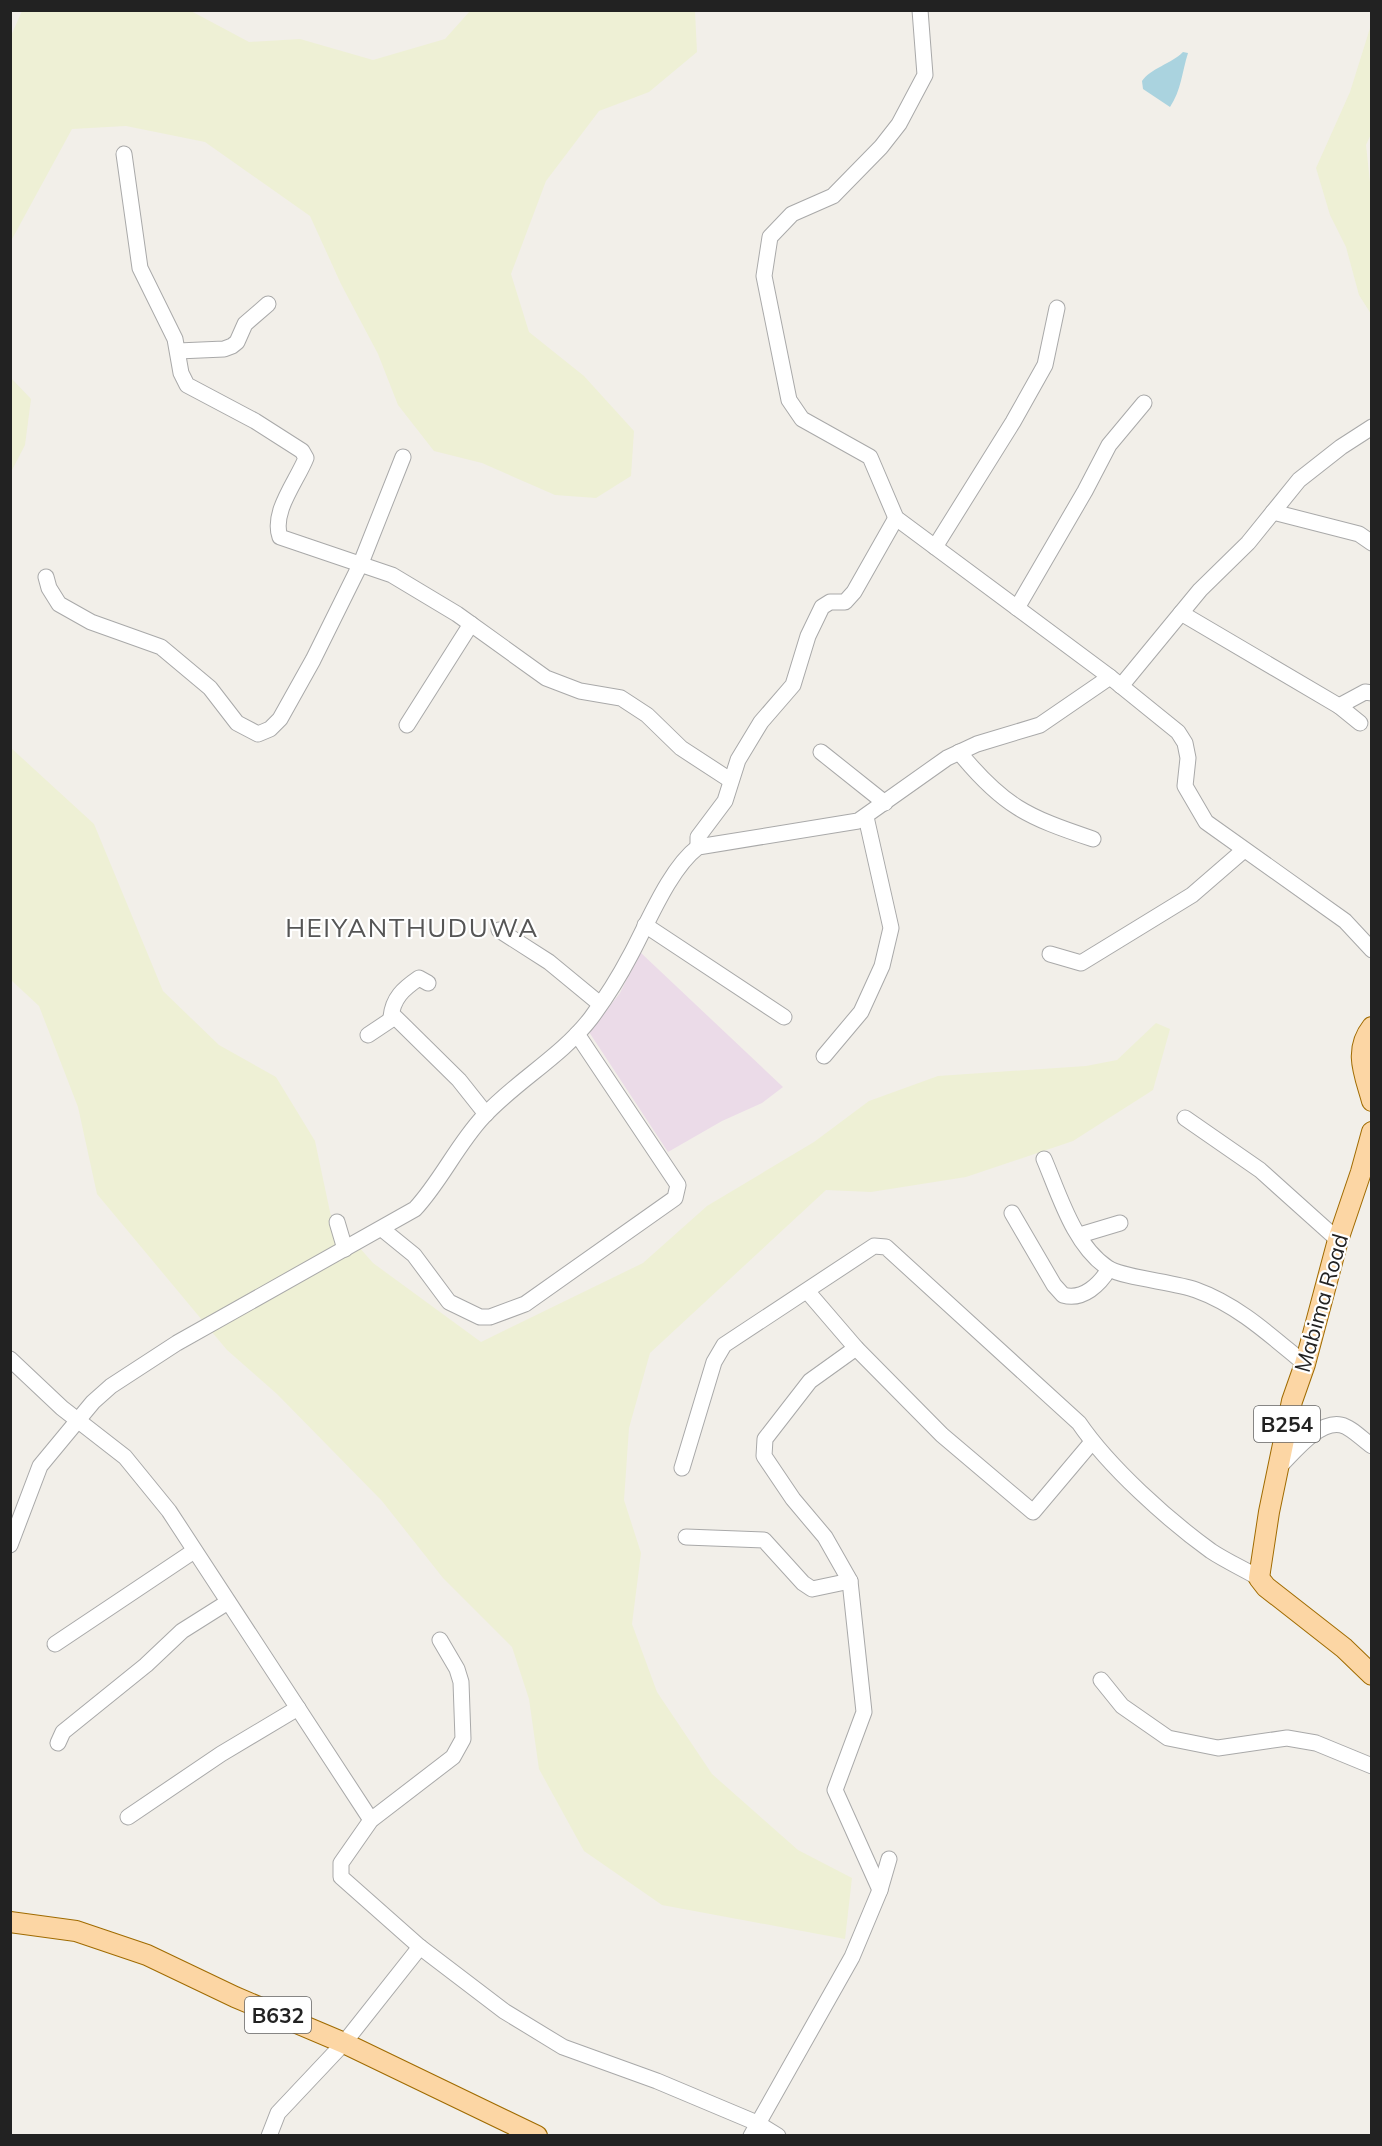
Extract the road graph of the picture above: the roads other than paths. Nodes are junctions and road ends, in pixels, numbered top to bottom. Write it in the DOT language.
graph roads {
  1 [pos="921,10"];
  2 [pos="124,154"];
  3 [pos="268,304"];
  4 [pos="1057,308"];
  5 [pos="178,351"];
  6 [pos="1144,404"];
  7 [pos="1371,427"];
  8 [pos="403,457"];
  9 [pos="1273,512"];
  10 [pos="896,519"];
  11 [pos="1371,543"];
  12 [pos="935,547"];
  13 [pos="361,564"];
  14 [pos="46,577"];
  15 [pos="1017,608"];
  16 [pos="1181,613"];
  17 [pos="471,624"];
  18 [pos="1115,682"];
  19 [pos="1371,693"];
  20 [pos="1339,706"];
  21 [pos="1360,723"];
  22 [pos="407,725"];
  23 [pos="821,752"];
  24 [pos="959,752"];
  25 [pos="730,780"];
  26 [pos="885,803"];
  27 [pos="866,817"];
  28 [pos="1093,839"];
  29 [pos="698,848"];
  30 [pos="1244,850"];
  31 [pos="645,925"];
  32 [pos="499,930"];
  33 [pos="1371,950"];
  34 [pos="1050,954"];
  35 [pos="428,983"];
  36 [pos="600,1004"];
  37 [pos="391,1017"];
  38 [pos="784,1017"];
  39 [pos="1371,1027"];
  40 [pos="577,1034"];
  41 [pos="368,1035"];
  42 [pos="824,1056"];
  43 [pos="1371,1101"];
  44 [pos="486,1114"];
  45 [pos="1185,1118"];
  46 [pos="1371,1132"];
  47 [pos="1044,1159"];
  48 [pos="1012,1213"];
  49 [pos="337,1222"];
  50 [pos="1120,1223"];
  51 [pos="382,1229"];
  52 [pos="1080,1235"];
  53 [pos="1338,1240"];
  54 [pos="345,1249"];
  55 [pos="1109,1269"];
  56 [pos="807,1291"];
  57 [pos="856,1348"];
  58 [pos="10,1359"];
  59 [pos="1305,1364"];
  60 [pos="79,1420"];
  61 [pos="1092,1442"];
  62 [pos="1371,1446"];
  63 [pos="682,1468"];
  64 [pos="1277,1469"];
  65 [pos="686,1537"];
  66 [pos="10,1545"];
  67 [pos="194,1551"];
  68 [pos="1259,1578"];
  69 [pos="850,1581"];
  70 [pos="228,1602"];
  71 [pos="440,1640"];
  72 [pos="56,1644"];
  73 [pos="1371,1675"];
  74 [pos="1101,1680"];
  75 [pos="298,1708"];
  76 [pos="58,1743"];
  77 [pos="1371,1767"];
  78 [pos="128,1816"];
  79 [pos="371,1820"];
  80 [pos="889,1859"];
  81 [pos="880,1890"];
  82 [pos="10,1922"];
  83 [pos="420,1947"];
  84 [pos="344,2043"];
  85 [pos="754,2129"];
  86 [pos="269,2136"];
  87 [pos="537,2136"];
  88 [pos="778,2136"];
  1 -- 10 [label="street"];
  2 -- 5 [label="street"];
  3 -- 5 [label="street"];
  4 -- 12 [label="street"];
  5 -- 13 [label="street"];
  6 -- 15 [label="street"];
  7 -- 9 [label="street"];
  8 -- 13 [label="street"];
  9 -- 11 [label="street"];
  9 -- 16 [label="street"];
  10 -- 12 [label="street"];
  10 -- 25 [label="street"];
  12 -- 15 [label="street"];
  13 -- 14 [label="street"];
  13 -- 17 [label="street"];
  15 -- 18 [label="street"];
  16 -- 18 [label="street"];
  16 -- 20 [label="street"];
  17 -- 22 [label="street"];
  17 -- 25 [label="street"];
  18 -- 24 [label="street"];
  18 -- 30 [label="street"];
  19 -- 20 [label="street"];
  20 -- 21 [label="street"];
  23 -- 26 [label="street"];
  24 -- 26 [label="street"];
  24 -- 28 [label="street"];
  25 -- 29 [label="street"];
  26 -- 27 [label="street"];
  27 -- 29 [label="street"];
  27 -- 42 [label="street"];
  29 -- 31 [label="street"];
  30 -- 33 [label="street"];
  30 -- 34 [label="street"];
  31 -- 36 [label="street"];
  31 -- 38 [label="street"];
  32 -- 36 [label="street"];
  35 -- 37 [label="street"];
  36 -- 40 [label="street"];
  37 -- 41 [label="street"];
  37 -- 44 [label="street"];
  39 -- 43 [label="main road"];
  40 -- 44 [label="street"];
  40 -- 51 [label="street"];
  44 -- 51 [label="street"];
  45 -- 53 [label="street"];
  46 -- 53 [label="main road, Mabima Road / B254"];
  47 -- 52 [label="street"];
  48 -- 55 [label="street"];
  49 -- 54 [label="street"];
  50 -- 52 [label="street"];
  51 -- 54 [label="street"];
  52 -- 55 [label="street"];
  53 -- 59 [label="main road, Mabima Road / B254"];
  54 -- 60 [label="street"];
  55 -- 59 [label="street"];
  56 -- 57 [label="street"];
  56 -- 61 [label="street"];
  56 -- 63 [label="street"];
  57 -- 61 [label="street"];
  57 -- 69 [label="street"];
  58 -- 60 [label="street"];
  59 -- 64 [label="main road, Mabima Road / B254"];
  60 -- 66 [label="street"];
  60 -- 67 [label="street"];
  61 -- 68 [label="street"];
  62 -- 64 [label="street"];
  64 -- 68 [label="main road, Mabima Road / B254"];
  65 -- 69 [label="street"];
  67 -- 70 [label="street"];
  67 -- 72 [label="street"];
  68 -- 73 [label="main road"];
  69 -- 81 [label="street"];
  70 -- 75 [label="street"];
  70 -- 76 [label="street"];
  71 -- 79 [label="street"];
  74 -- 77 [label="street"];
  75 -- 78 [label="street"];
  75 -- 79 [label="street"];
  79 -- 83 [label="street"];
  80 -- 81 [label="street"];
  81 -- 85 [label="street"];
  82 -- 84 [label="main road, B632"];
  83 -- 84 [label="street"];
  83 -- 85 [label="street"];
  84 -- 86 [label="street"];
  84 -- 87 [label="main road, B632"];
  85 -- 88 [label="street"];
}
